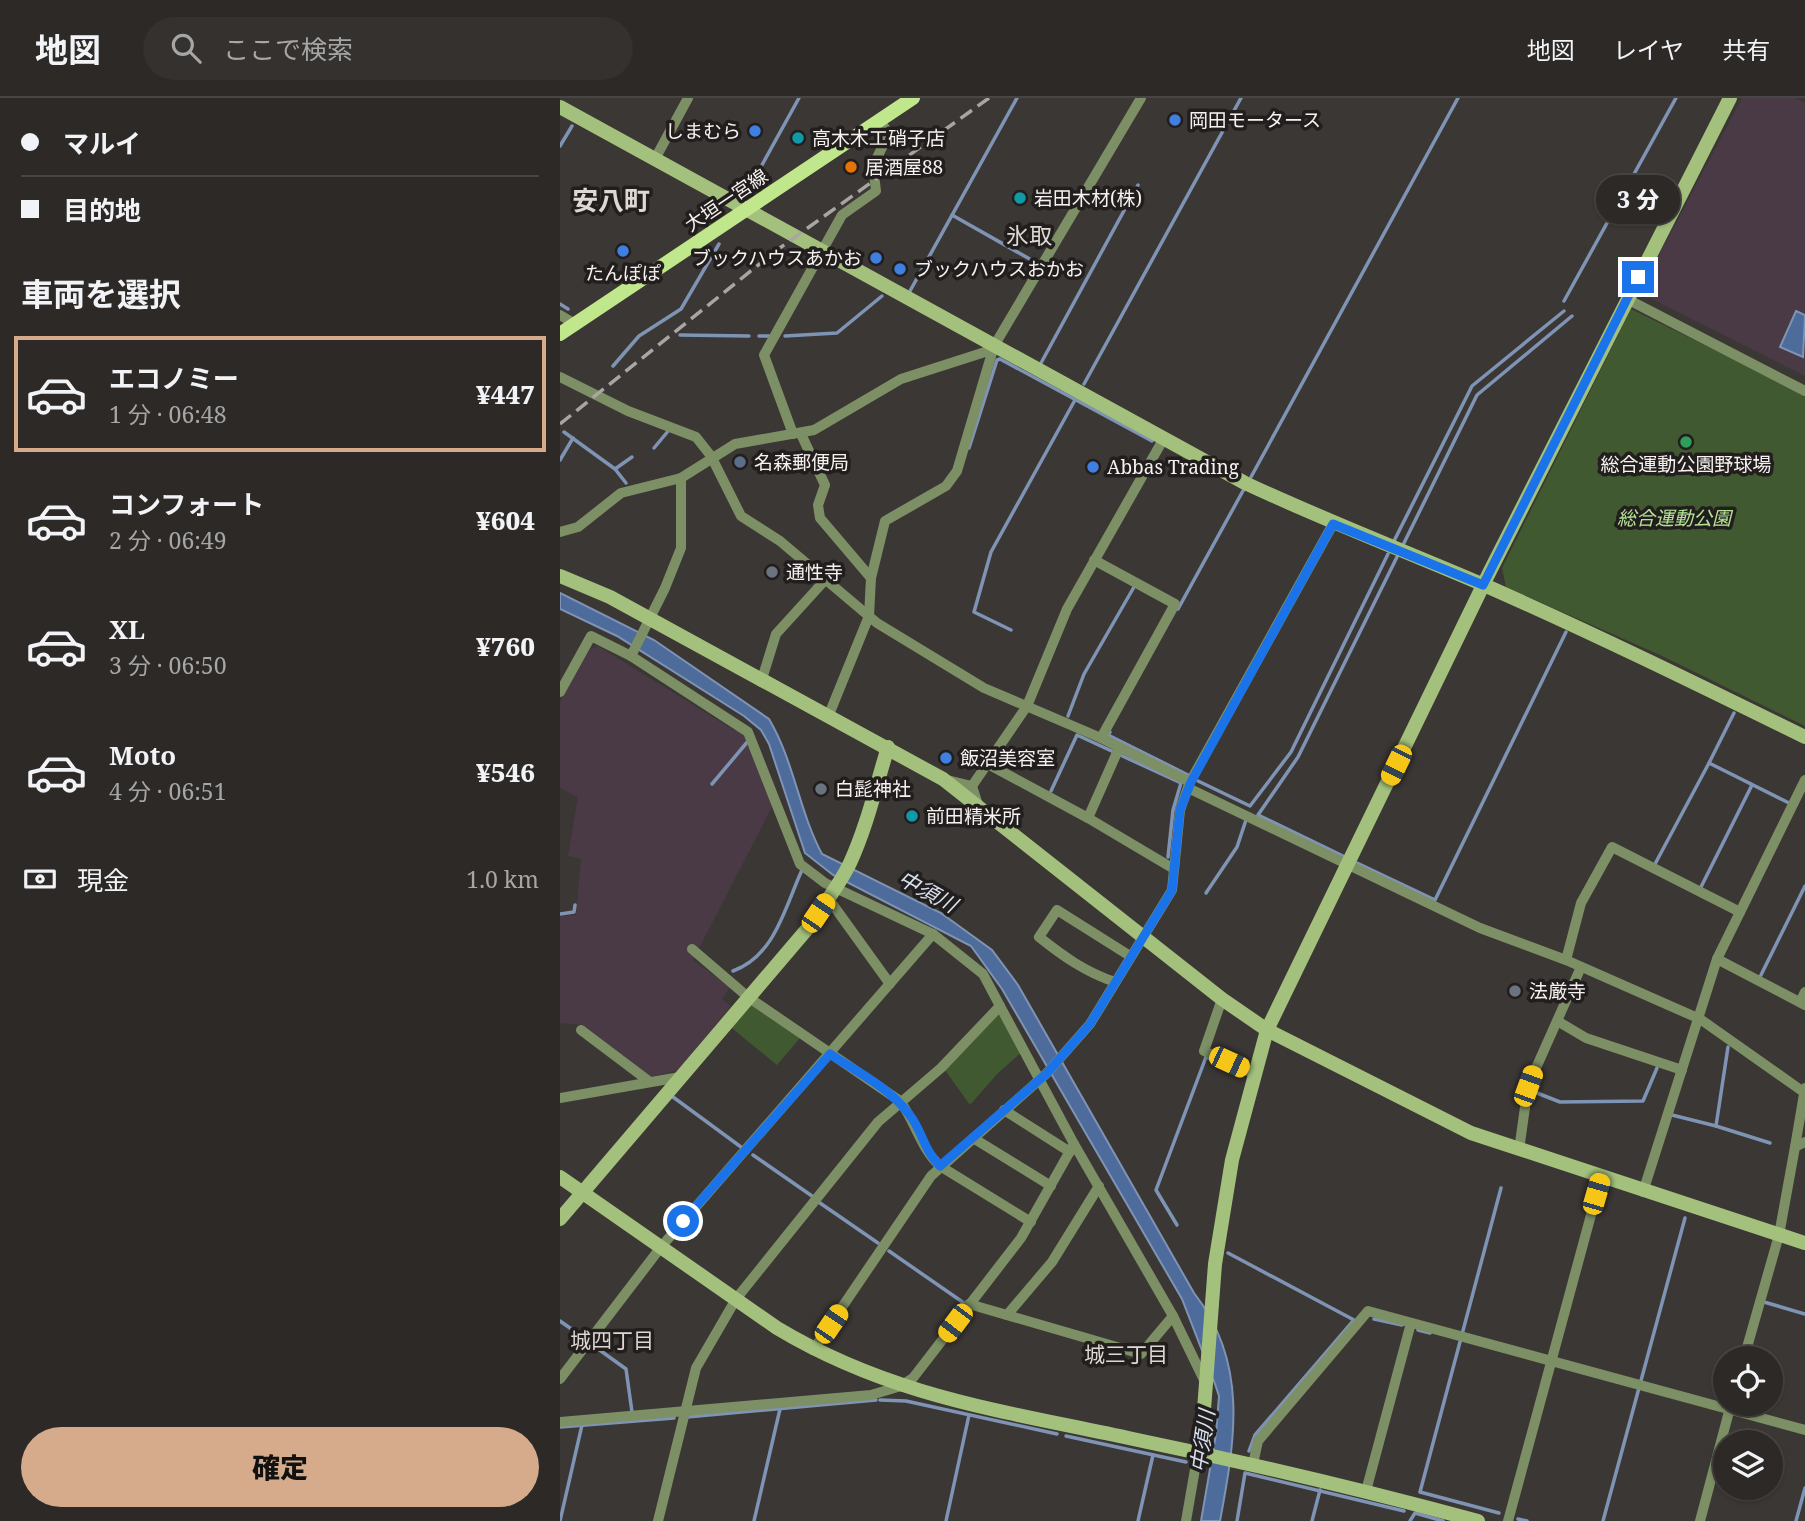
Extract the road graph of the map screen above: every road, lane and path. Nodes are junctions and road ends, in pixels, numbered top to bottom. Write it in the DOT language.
graph roads {
  1 [pos="688,98"];
  2 [pos="1141,98"];
  3 [pos="1730,98"];
  4 [pos="911,99"];
  5 [pos="560,107"];
  6 [pos="880,122"];
  7 [pos="656,157"];
  8 [pos="749,209"];
  9 [pos="824,253"];
  10 [pos="1627,299"];
  11 [pos="560,315"];
  12 [pos="575,324"];
  13 [pos="560,334"];
  14 [pos="994,346"];
  15 [pos="560,377"];
  16 [pos="1805,391"];
  17 [pos="797,434"];
  18 [pos="1164,438"];
  19 [pos="711,456"];
  20 [pos="681,478"];
  21 [pos="1333,524"];
  22 [pos="560,532"];
  23 [pos="1094,560"];
  24 [pos="560,576"];
  25 [pos="871,578"];
  26 [pos="826,579"];
  27 [pos="1483,585"];
  28 [pos="869,616"];
  29 [pos="648,625"];
  30 [pos="632,654"];
  31 [pos="761,682"];
  32 [pos="560,692"];
  33 [pos="1027,706"];
  34 [pos="828,717"];
  35 [pos="1805,737"];
  36 [pos="1101,738"];
  37 [pos="888,747"];
  38 [pos="1119,748"];
  39 [pos="988,764"];
  40 [pos="943,779"];
  41 [pos="1805,780"];
  42 [pos="1189,785"];
  43 [pos="972,786"];
  44 [pos="979,808"];
  45 [pos="1088,818"];
  46 [pos="1347,864"];
  47 [pos="1174,869"];
  48 [pos="834,889"];
  49 [pos="1740,912"];
  50 [pos="933,934"];
  51 [pos="1141,936"];
  52 [pos="692,949"];
  53 [pos="1130,956"];
  54 [pos="1717,959"];
  55 [pos="1566,960"];
  56 [pos="1581,967"];
  57 [pos="1115,982"];
  58 [pos="890,984"];
  59 [pos="748,996"];
  60 [pos="1222,999"];
  61 [pos="1803,1000"];
  62 [pos="1000,1006"];
  63 [pos="1700,1019"];
  64 [pos="1559,1022"];
  65 [pos="581,1030"];
  66 [pos="1267,1030"];
  67 [pos="830,1054"];
  68 [pos="1682,1070"];
  69 [pos="1255,1074"];
  70 [pos="1043,1076"];
  71 [pos="680,1077"];
  72 [pos="650,1082"];
  73 [pos="1804,1091"];
  74 [pos="560,1098"];
  75 [pos="900,1101"];
  76 [pos="1004,1110"];
  77 [pos="973,1139"];
  78 [pos="1805,1142"];
  79 [pos="1795,1147"];
  80 [pos="1072,1148"];
  81 [pos="1519,1150"];
  82 [pos="940,1166"];
  83 [pos="560,1177"];
  84 [pos="1601,1178"];
  85 [pos="1051,1186"];
  86 [pos="1099,1186"];
  87 [pos="583,1192"];
  88 [pos="1643,1192"];
  89 [pos="560,1219"];
  90 [pos="1031,1222"];
  91 [pos="1779,1235"];
  92 [pos="1805,1243"];
  93 [pos="661,1247"];
  94 [pos="736,1299"];
  95 [pos="969,1304"];
  96 [pos="1007,1315"];
  97 [pos="1173,1316"];
  98 [pos="1411,1323"];
  99 [pos="1187,1340"];
  100 [pos="1209,1340"];
  101 [pos="1747,1346"];
  102 [pos="813,1350"];
  103 [pos="1551,1362"];
  104 [pos="560,1379"];
  105 [pos="1206,1385"];
  106 [pos="901,1386"];
  107 [pos="1713,1403"];
  108 [pos="683,1412"];
  109 [pos="1728,1416"];
  110 [pos="1759,1416"];
  111 [pos="560,1422"];
  112 [pos="1805,1430"];
  113 [pos="1203,1453"];
  114 [pos="1254,1464"];
  115 [pos="1366,1491"];
  116 [pos="658,1521"];
  117 [pos="1186,1521"];
  118 [pos="1478,1521"];
  119 [pos="1508,1521"];
  120 [pos="1700,1521"];
  1 -- 7 [label="street"];
  2 -- 14 [label="street"];
  3 -- 10 [label="street"];
  4 -- 6 [label="main road, 大垣一宮線"];
  5 -- 7 [label="street"];
  6 -- 8 [label="main road, 大垣一宮線"];
  6 -- 9 [label="street"];
  7 -- 8 [label="street"];
  8 -- 9 [label="street"];
  8 -- 12 [label="main road, 大垣一宮線"];
  9 -- 14 [label="street"];
  9 -- 17 [label="street"];
  10 -- 16 [label="street"];
  10 -- 27 [label="street"];
  11 -- 12 [label="street"];
  12 -- 13 [label="main road, 大垣一宮線"];
  14 -- 17 [label="street"];
  14 -- 18 [label="street"];
  14 -- 25 [label="street"];
  15 -- 19 [label="street"];
  17 -- 19 [label="street"];
  17 -- 25 [label="street"];
  18 -- 21 [label="street"];
  18 -- 23 [label="street"];
  19 -- 20 [label="street"];
  19 -- 26 [label="street"];
  20 -- 22 [label="street"];
  20 -- 29 [label="street"];
  21 -- 27 [label="street"];
  21 -- 42 [label="street"];
  23 -- 33 [label="street"];
  23 -- 36 [label="street"];
  24 -- 29 [label="street"];
  25 -- 28 [label="street"];
  26 -- 28 [label="street"];
  26 -- 31 [label="street"];
  27 -- 35 [label="street"];
  27 -- 46 [label="street"];
  28 -- 33 [label="street"];
  28 -- 34 [label="street"];
  29 -- 30 [label="street"];
  29 -- 31 [label="street"];
  30 -- 32 [label="street"];
  30 -- 48 [label="street"];
  31 -- 34 [label="street"];
  33 -- 36 [label="street"];
  33 -- 39 [label="street"];
  34 -- 37 [label="street"];
  36 -- 38 [label="street"];
  37 -- 40 [label="street"];
  37 -- 48 [label="street"];
  38 -- 42 [label="street"];
  38 -- 45 [label="street"];
  39 -- 43 [label="street"];
  39 -- 45 [label="street"];
  40 -- 43 [label="street"];
  40 -- 44 [label="street"];
  41 -- 49 [label="street"];
  42 -- 46 [label="street"];
  42 -- 47 [label="street"];
  43 -- 44 [label="street"];
  44 -- 51 [label="street"];
  45 -- 47 [label="street"];
  46 -- 55 [label="street"];
  46 -- 66 [label="street"];
  47 -- 51 [label="street"];
  48 -- 50 [label="street"];
  48 -- 58 [label="street"];
  48 -- 59 [label="street"];
  49 -- 54 [label="street"];
  49 -- 55 [label="street"];
  50 -- 58 [label="street"];
  50 -- 62 [label="street"];
  51 -- 53 [label="street"];
  51 -- 60 [label="street"];
  52 -- 59 [label="street"];
  53 -- 57 [label="street"];
  53 -- 57 [label="street"];
  54 -- 61 [label="street"];
  54 -- 63 [label="street"];
  55 -- 56 [label="street"];
  56 -- 63 [label="street"];
  56 -- 64 [label="street"];
  57 -- 70 [label="street"];
  58 -- 67 [label="street"];
  59 -- 67 [label="street"];
  59 -- 71 [label="street"];
  60 -- 66 [label="street"];
  60 -- 69 [label="street"];
  62 -- 70 [label="street"];
  62 -- 75 [label="street"];
  63 -- 68 [label="street"];
  63 -- 73 [label="street"];
  64 -- 68 [label="street"];
  64 -- 81 [label="street"];
  65 -- 72 [label="street"];
  66 -- 69 [label="street"];
  66 -- 81 [label="street"];
  67 -- 75 [label="street"];
  67 -- 93 [label="street"];
  68 -- 88 [label="street"];
  69 -- 100 [label="street"];
  70 -- 76 [label="street"];
  70 -- 80 [label="street"];
  71 -- 72 [label="street"];
  71 -- 87 [label="street"];
  72 -- 74 [label="street"];
  73 -- 79 [label="street"];
  75 -- 82 [label="street"];
  75 -- 94 [label="street"];
  76 -- 77 [label="street"];
  76 -- 80 [label="street"];
  77 -- 82 [label="street"];
  77 -- 85 [label="street"];
  78 -- 79 [label="street"];
  79 -- 91 [label="street"];
  80 -- 85 [label="street"];
  80 -- 86 [label="street"];
  81 -- 84 [label="street"];
  82 -- 90 [label="street"];
  82 -- 102 [label="street"];
  83 -- 87 [label="street"];
  84 -- 88 [label="street"];
  84 -- 103 [label="street"];
  85 -- 90 [label="street"];
  86 -- 96 [label="street"];
  86 -- 97 [label="street"];
  87 -- 89 [label="street"];
  87 -- 93 [label="street"];
  88 -- 91 [label="street"];
  90 -- 95 [label="street"];
  91 -- 92 [label="street"];
  91 -- 101 [label="street"];
  93 -- 94 [label="street"];
  93 -- 104 [label="street"];
  94 -- 102 [label="street"];
  94 -- 108 [label="street"];
  95 -- 96 [label="street"];
  95 -- 106 [label="street"];
  96 -- 97 [label="street"];
  97 -- 99 [label="street"];
  98 -- 103 [label="street"];
  98 -- 114 [label="street"];
  98 -- 115 [label="street"];
  99 -- 100 [label="street"];
  99 -- 105 [label="street"];
  100 -- 105 [label="street"];
  102 -- 106 [label="street"];
  103 -- 107 [label="street"];
  103 -- 119 [label="street"];
  105 -- 113 [label="street"];
  106 -- 108 [label="street"];
  106 -- 113 [label="street"];
  108 -- 111 [label="street"];
  108 -- 116 [label="street"];
  109 -- 120 [label="street"];
  110 -- 112 [label="street"];
  113 -- 114 [label="street"];
  113 -- 117 [label="street"];
  114 -- 115 [label="street"];
  115 -- 118 [label="street"];
}
